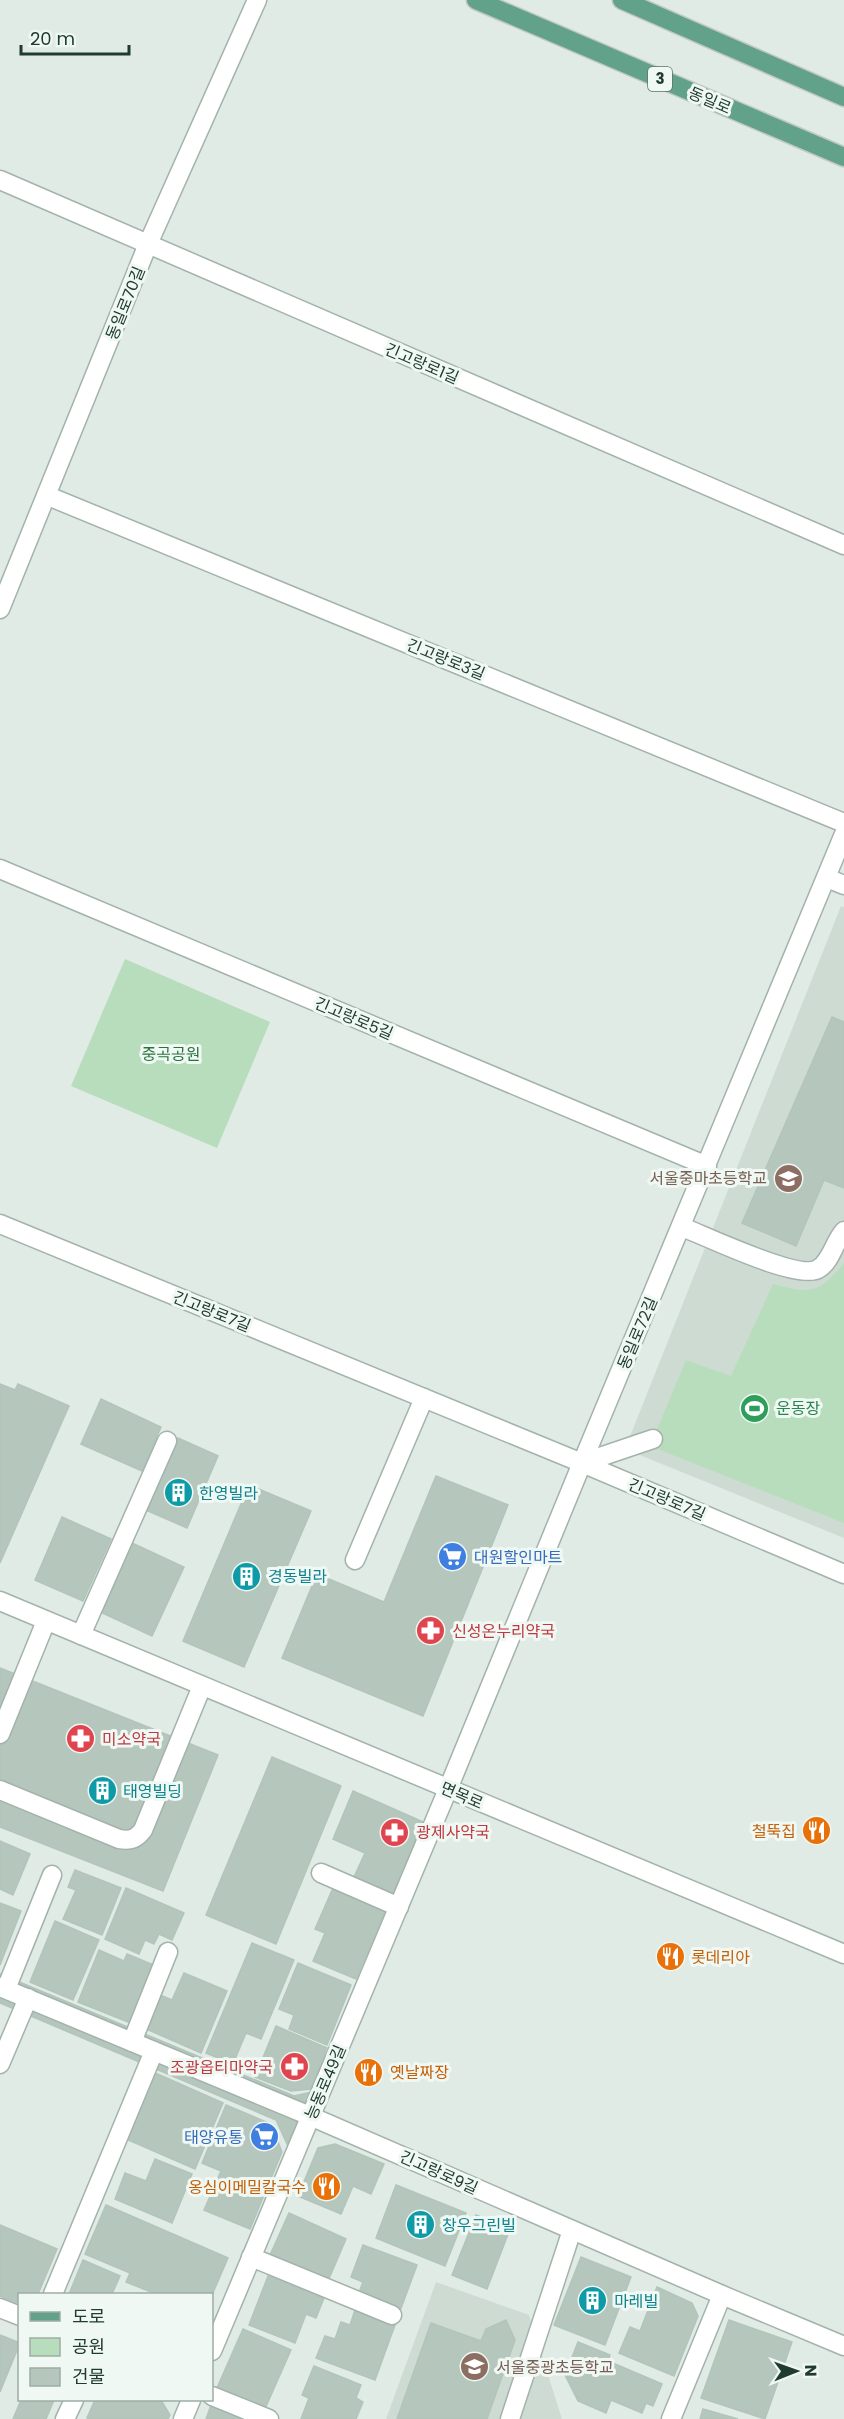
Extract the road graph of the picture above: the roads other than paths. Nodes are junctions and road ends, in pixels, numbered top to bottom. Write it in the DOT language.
graph roads {
  1 [pos="257,0"];
  2 [pos="477,0"];
  3 [pos="622,0"];
  4 [pos="844,97"];
  5 [pos="844,157"];
  6 [pos="0,180"];
  7 [pos="148,244"];
  8 [pos="48,496"];
  9 [pos="844,545"];
  10 [pos="0,609"];
  11 [pos="844,823"];
  12 [pos="844,834"];
  13 [pos="0,869"];
  14 [pos="836,881"];
  15 [pos="707,1166"];
  16 [pos="0,1224"];
  17 [pos="682,1227"];
  18 [pos="844,1231"];
  19 [pos="424,1398"];
  20 [pos="653,1439"];
  21 [pos="167,1441"];
  22 [pos="582,1463"];
  23 [pos="356,1560"];
  24 [pos="844,1574"];
  25 [pos="0,1601"];
  26 [pos="46,1621"];
  27 [pos="81,1635"];
  28 [pos="202,1686"];
  29 [pos="0,1734"];
  30 [pos="448,1789"];
  31 [pos="0,1790"];
  32 [pos="321,1873"];
  33 [pos="52,1875"];
  34 [pos="399,1907"];
  35 [pos="168,1952"];
  36 [pos="844,1954"];
  37 [pos="3,1988"];
  38 [pos="28,1998"];
  39 [pos="132,2042"];
  40 [pos="154,2050"];
  41 [pos="0,2064"];
  42 [pos="310,2116"];
  43 [pos="572,2230"];
  44 [pos="251,2257"];
  45 [pos="54,2293"];
  46 [pos="722,2295"];
  47 [pos="0,2308"];
  48 [pos="392,2314"];
  49 [pos="18,2315"];
  50 [pos="844,2346"];
  51 [pos="213,2349"];
  52 [pos="213,2396"];
  53 [pos="74,2401"];
  54 [pos="191,2401"];
  55 [pos="65,2419"];
  56 [pos="183,2419"];
  57 [pos="269,2419"];
  58 [pos="510,2419"];
  59 [pos="671,2419"];
  1 -- 7 [label="street, 동일로70길"];
  2 -- 5 [label="main road, 동일로 / 3"];
  3 -- 4 [label="main road"];
  6 -- 7 [label="street, 긴고랑로1길"];
  7 -- 8 [label="street, 동일로70길"];
  7 -- 9 [label="street, 긴고랑로1길"];
  8 -- 10 [label="street, 동일로70길"];
  8 -- 11 [label="street, 긴고랑로3길"];
  12 -- 14 [label="street, 동일로72길"];
  13 -- 15 [label="street, 긴고랑로5길"];
  14 -- 15 [label="street, 동일로72길"];
  15 -- 17 [label="street, 동일로72길"];
  16 -- 19 [label="street, 긴고랑로7길"];
  17 -- 18 [label="street"];
  17 -- 22 [label="street, 동일로72길"];
  19 -- 22 [label="street, 긴고랑로7길"];
  19 -- 23 [label="street"];
  20 -- 22 [label="street"];
  21 -- 27 [label="street"];
  22 -- 24 [label="street, 긴고랑로7길"];
  22 -- 30 [label="street, 동일로72길"];
  25 -- 26 [label="street, 면목로"];
  26 -- 27 [label="street, 면목로"];
  26 -- 29 [label="street"];
  27 -- 28 [label="street, 면목로"];
  28 -- 30 [label="street, 면목로"];
  28 -- 31 [label="street"];
  30 -- 34 [label="street, 능동로49길"];
  30 -- 36 [label="street, 면목로"];
  32 -- 34 [label="street"];
  33 -- 37 [label="street, 긴고랑로9길"];
  34 -- 42 [label="street, 능동로49길"];
  35 -- 39 [label="street"];
  37 -- 38 [label="street, 긴고랑로9길"];
  38 -- 39 [label="street, 긴고랑로9길"];
  38 -- 41 [label="street"];
  39 -- 40 [label="street, 긴고랑로9길"];
  40 -- 42 [label="street, 긴고랑로9길"];
  40 -- 45 [label="street"];
  42 -- 43 [label="street, 긴고랑로9길"];
  42 -- 44 [label="street, 능동로49길"];
  43 -- 46 [label="street, 긴고랑로9길"];
  43 -- 58 [label="street"];
  44 -- 48 [label="street"];
  44 -- 51 [label="street, 능동로49길"];
  46 -- 50 [label="street, 긴고랑로9길"];
  46 -- 59 [label="street"];
  47 -- 49 [label="street"];
  52 -- 57 [label="street"];
  53 -- 55 [label="street"];
  54 -- 56 [label="street"];
}
